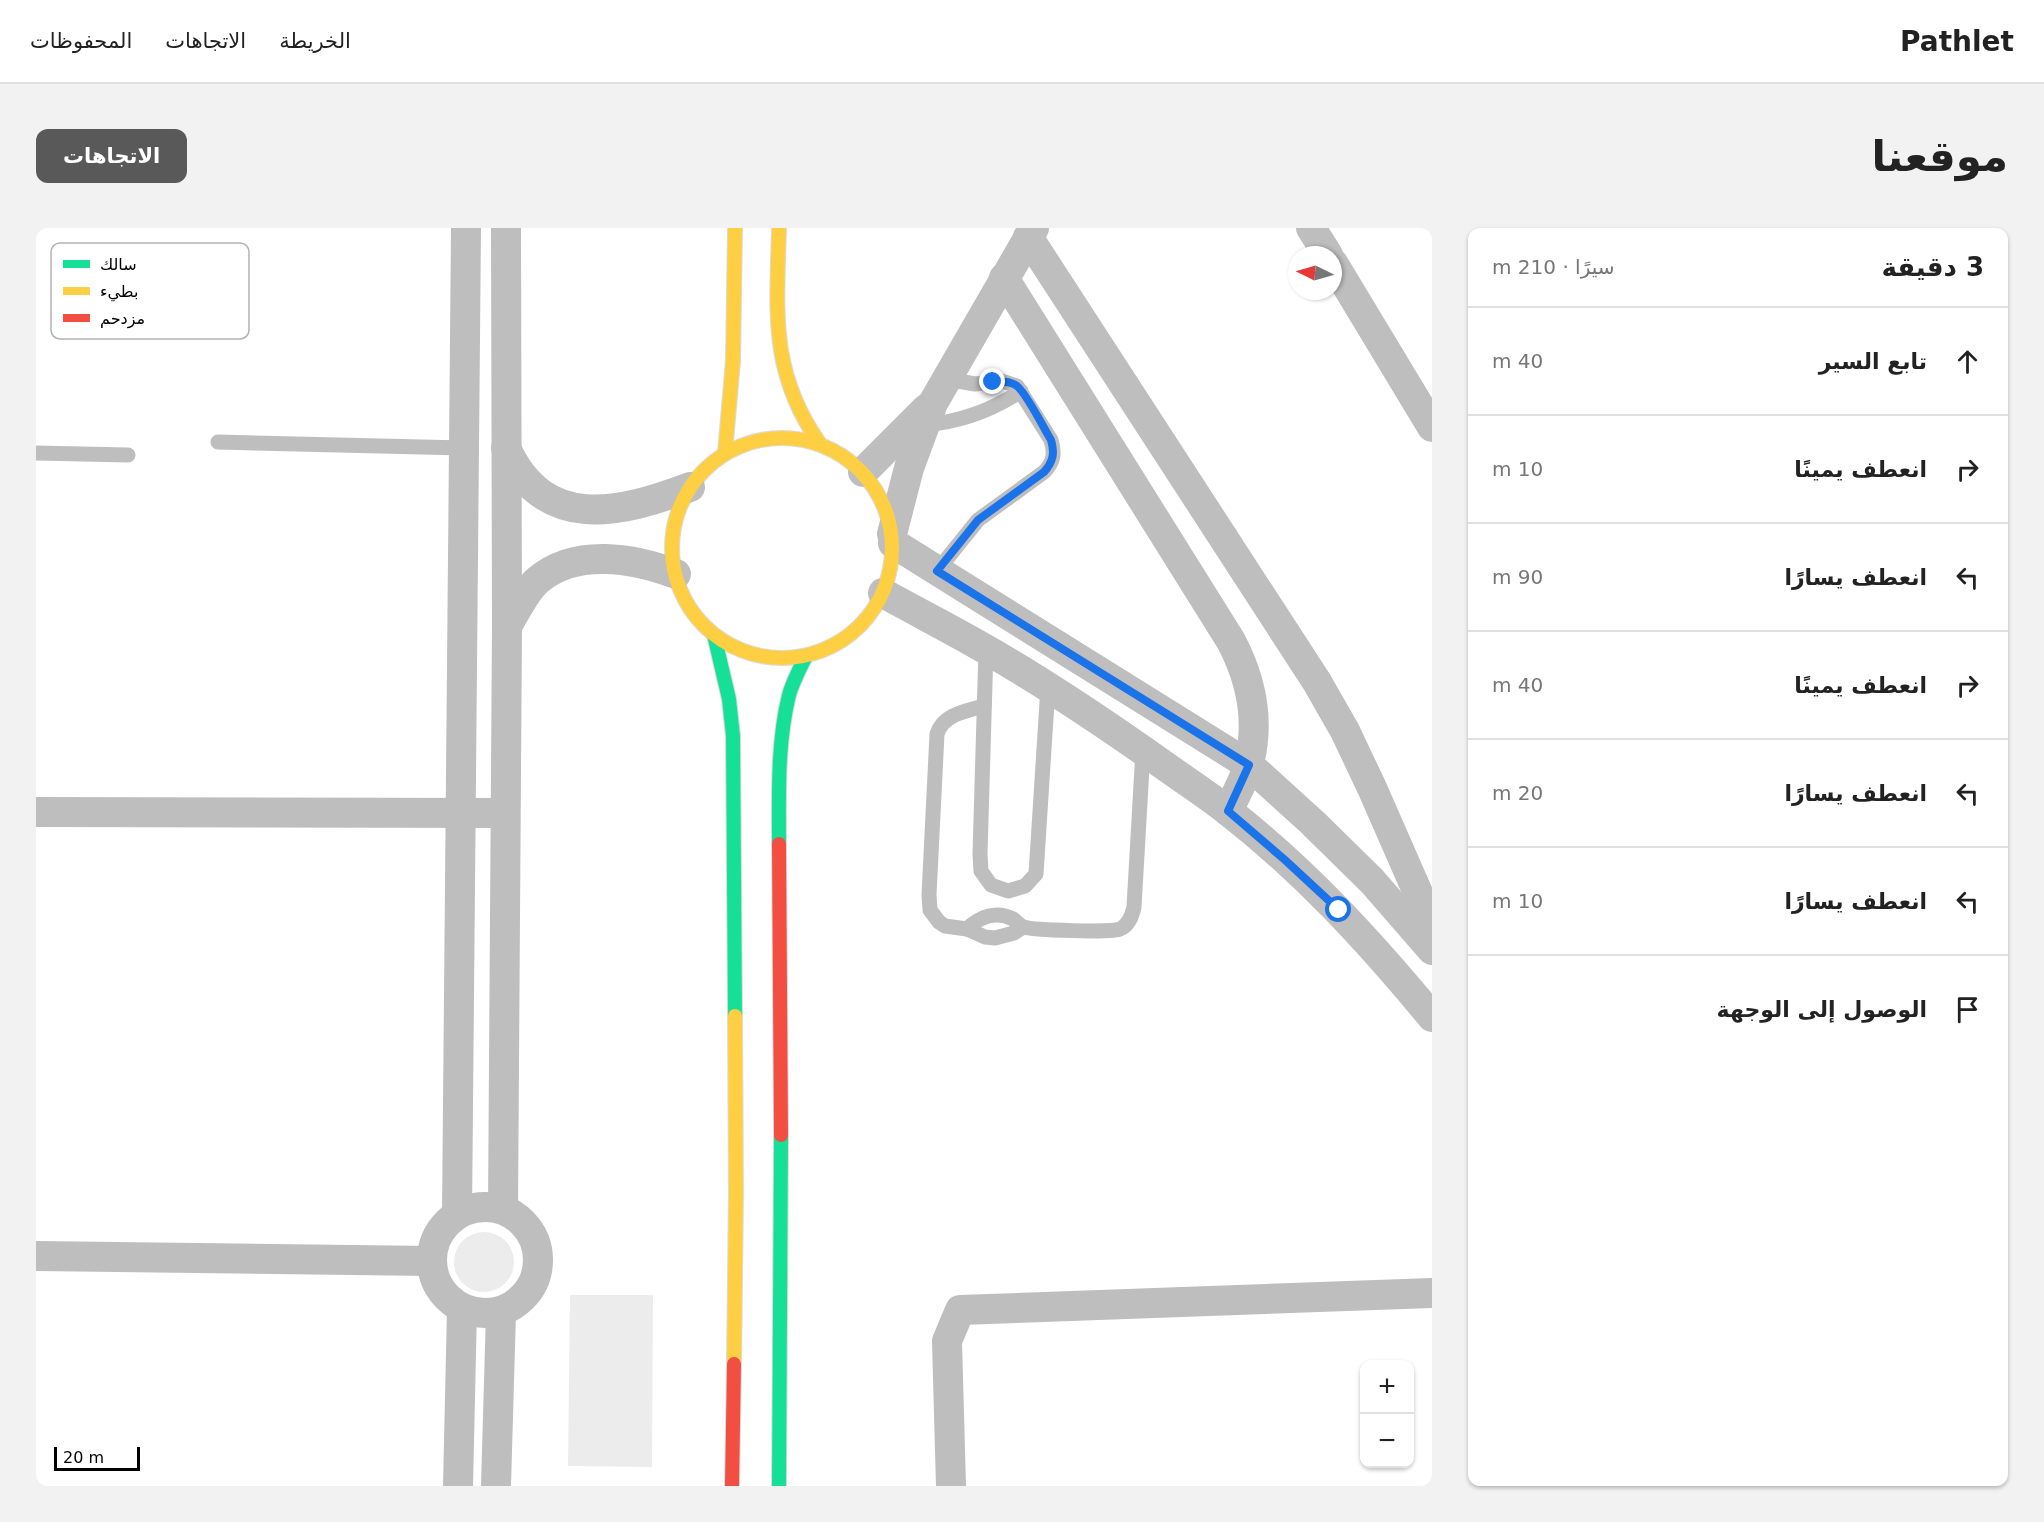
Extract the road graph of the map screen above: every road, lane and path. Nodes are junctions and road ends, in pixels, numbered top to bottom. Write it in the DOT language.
graph roads {
  1 [pos="466,228"];
  2 [pos="506,228"];
  3 [pos="735,228"];
  4 [pos="779,228"];
  5 [pos="1311,228"];
  6 [pos="1031,232"];
  7 [pos="1322,246"];
  8 [pos="1342,276"];
  9 [pos="1004,278"];
  10 [pos="1022,391"];
  11 [pos="1424,392"];
  12 [pos="934,402"];
  13 [pos="1432,427"];
  14 [pos="218,442"];
  15 [pos="820,444"];
  16 [pos="464,448"];
  17 [pos="506,448"];
  18 [pos="36,453"];
  19 [pos="725,453"];
  20 [pos="128,455"];
  21 [pos="863,472"];
  22 [pos="690,487"];
  23 [pos="892,539"];
  24 [pos="937,571"];
  25 [pos="676,574"];
  26 [pos="883,593"];
  27 [pos="507,626"];
  28 [pos="714,635"];
  29 [pos="986,649"];
  30 [pos="806,656"];
  31 [pos="1048,687"];
  32 [pos="984,706"];
  33 [pos="1143,750"];
  34 [pos="1249,765"];
  35 [pos="1228,811"];
  36 [pos="36,812"];
  37 [pos="461,813"];
  38 [pos="505,813"];
  39 [pos="1428,906"];
  40 [pos="1023,927"];
  41 [pos="967,929"];
  42 [pos="1432,950"];
  43 [pos="1432,1017"];
  44 [pos="503,1209"];
  45 [pos="457,1214"];
  46 [pos="36,1256"];
  47 [pos="431,1261"];
  48 [pos="1432,1293"];
  49 [pos="462,1309"];
  50 [pos="501,1312"];
  51 [pos="458,1486"];
  52 [pos="496,1486"];
  53 [pos="732,1486"];
  54 [pos="779,1486"];
  55 [pos="951,1486"];
  1 -- 16 [label="street"];
  2 -- 17 [label="street"];
  3 -- 19 [label="highway"];
  4 -- 15 [label="highway"];
  5 -- 7 [label="street"];
  6 -- 9 [label="street"];
  6 -- 39 [label="street"];
  8 -- 11 [label="street"];
  9 -- 12 [label="street"];
  9 -- 34 [label="street"];
  10 -- 12 [label="lane"];
  10 -- 12 [label="lane"];
  10 -- 24 [label="lane"];
  11 -- 13 [label="street"];
  12 -- 21 [label="street"];
  12 -- 23 [label="street"];
  14 -- 16 [label="lane"];
  15 -- 19 [label="highway"];
  15 -- 21 [label="highway"];
  16 -- 37 [label="street"];
  17 -- 22 [label="street"];
  17 -- 27 [label="street"];
  18 -- 20 [label="lane"];
  19 -- 22 [label="highway"];
  21 -- 23 [label="highway"];
  22 -- 25 [label="highway"];
  23 -- 24 [label="street"];
  23 -- 26 [label="highway"];
  24 -- 34 [label="street"];
  25 -- 27 [label="street"];
  25 -- 28 [label="highway"];
  26 -- 29 [label="street"];
  26 -- 30 [label="highway"];
  27 -- 38 [label="street"];
  28 -- 30 [label="highway"];
  28 -- 53 [label="highway"];
  29 -- 31 [label="street"];
  29 -- 32 [label="lane"];
  30 -- 54 [label="highway"];
  31 -- 32 [label="lane"];
  31 -- 33 [label="street"];
  32 -- 41 [label="lane"];
  33 -- 35 [label="street"];
  33 -- 40 [label="lane"];
  34 -- 35 [label="street"];
  34 -- 42 [label="street"];
  35 -- 43 [label="street"];
  36 -- 37 [label="street"];
  37 -- 38 [label="street"];
  37 -- 45 [label="street"];
  38 -- 44 [label="street"];
  40 -- 41 [label="lane"];
  40 -- 41 [label="lane"];
  44 -- 45 [label="street"];
  44 -- 50 [label="street"];
  45 -- 47 [label="street"];
  46 -- 47 [label="street"];
  47 -- 49 [label="street"];
  48 -- 55 [label="street"];
  49 -- 50 [label="street"];
  49 -- 51 [label="street"];
  50 -- 52 [label="street"];
}
